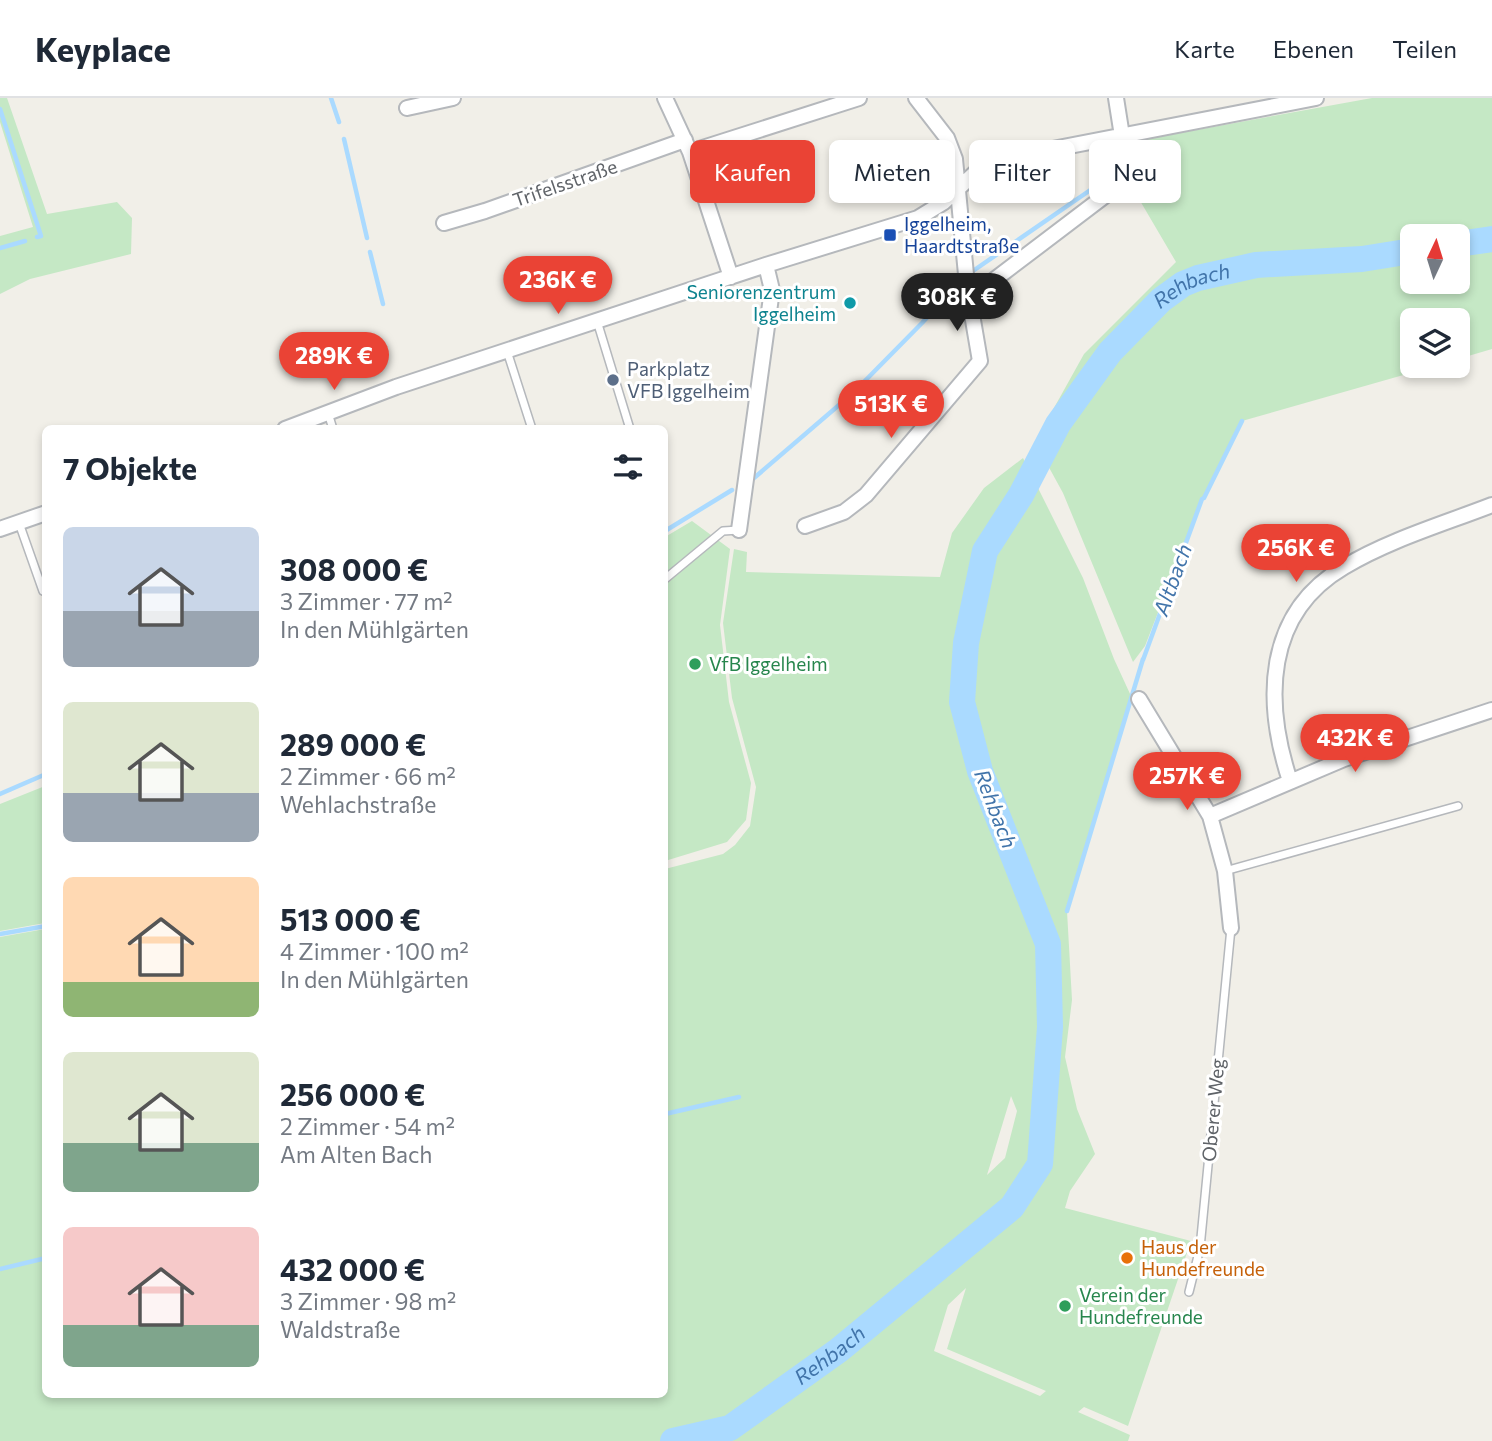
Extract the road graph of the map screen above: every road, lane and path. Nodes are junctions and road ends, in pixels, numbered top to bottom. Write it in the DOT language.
graph roads {
  1 [pos="453,98"];
  2 [pos="666,98"];
  3 [pos="859,98"];
  4 [pos="916,98"];
  5 [pos="1116,98"];
  6 [pos="1316,98"];
  7 [pos="407,108"];
  8 [pos="1122,136"];
  9 [pos="688,146"];
  10 [pos="959,187"];
  11 [pos="1091,203"];
  12 [pos="444,223"];
  13 [pos="766,265"];
  14 [pos="731,277"];
  15 [pos="967,285"];
  16 [pos="597,321"];
  17 [pos="507,351"];
  18 [pos="328,413"];
  19 [pos="296,425"];
  20 [pos="332,425"];
  21 [pos="531,425"];
  22 [pos="629,425"];
  23 [pos="1492,505"];
  24 [pos="42,514"];
  25 [pos="19,522"];
  26 [pos="805,526"];
  27 [pos="0,529"];
  28 [pos="740,530"];
  29 [pos="668,577"];
  30 [pos="42,589"];
  31 [pos="1139,699"];
  32 [pos="1492,710"];
  33 [pos="1290,781"];
  34 [pos="1458,806"];
  35 [pos="1210,816"];
  36 [pos="1225,872"];
  37 [pos="1231,928"];
  38 [pos="1189,1292"];
  1 -- 7 [label="street"];
  2 -- 9 [label="street"];
  3 -- 9 [label="street, Trifelsstraße"];
  4 -- 10 [label="street"];
  5 -- 8 [label="street"];
  6 -- 8 [label="street"];
  8 -- 10 [label="street"];
  9 -- 12 [label="street, Trifelsstraße"];
  9 -- 14 [label="street"];
  10 -- 13 [label="street"];
  10 -- 15 [label="street"];
  11 -- 15 [label="street"];
  13 -- 14 [label="street"];
  13 -- 28 [label="street"];
  14 -- 16 [label="street"];
  15 -- 26 [label="street"];
  16 -- 17 [label="street"];
  16 -- 22 [label="lane"];
  17 -- 18 [label="street"];
  17 -- 21 [label="lane"];
  18 -- 19 [label="street"];
  18 -- 20 [label="lane"];
  23 -- 33 [label="street"];
  24 -- 25 [label="street"];
  25 -- 27 [label="street"];
  25 -- 30 [label="lane"];
  28 -- 29 [label="lane"];
  31 -- 35 [label="street"];
  32 -- 33 [label="street"];
  33 -- 35 [label="street"];
  34 -- 36 [label="lane"];
  35 -- 36 [label="street"];
  36 -- 37 [label="street"];
  37 -- 38 [label="lane, Oberer Weg"];
}
